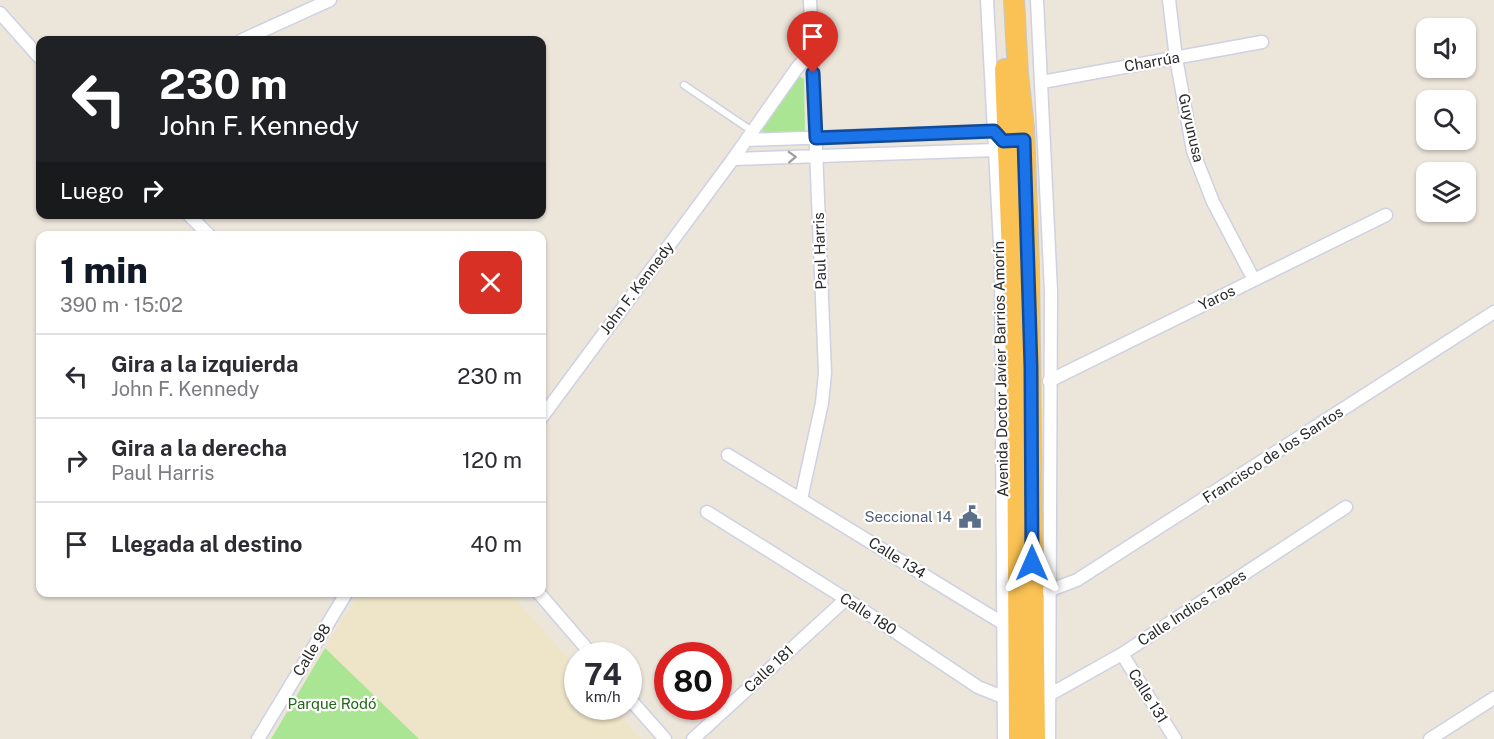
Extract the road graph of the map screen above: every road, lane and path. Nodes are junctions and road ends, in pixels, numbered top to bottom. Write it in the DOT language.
graph roads {
  1 [pos="330,0"];
  2 [pos="810,0"];
  3 [pos="987,0"];
  4 [pos="1002,0"];
  5 [pos="1014,0"];
  6 [pos="1037,0"];
  7 [pos="1169,0"];
  8 [pos="0,13"];
  9 [pos="250,36"];
  10 [pos="1262,42"];
  11 [pos="812,51"];
  12 [pos="36,54"];
  13 [pos="1176,58"];
  14 [pos="1042,82"];
  15 [pos="684,85"];
  16 [pos="749,136"];
  17 [pos="816,138"];
  18 [pos="1005,141"];
  19 [pos="817,156"];
  20 [pos="733,159"];
  21 [pos="1386,215"];
  22 [pos="193,219"];
  23 [pos="205,231"];
  24 [pos="1254,280"];
  25 [pos="1494,312"];
  26 [pos="1049,381"];
  27 [pos="546,412"];
  28 [pos="728,454"];
  29 [pos="801,499"];
  30 [pos="1346,507"];
  31 [pos="707,512"];
  32 [pos="1048,591"];
  33 [pos="344,597"];
  34 [pos="542,597"];
  35 [pos="846,599"];
  36 [pos="1004,624"];
  37 [pos="580,642"];
  38 [pos="1122,654"];
  39 [pos="1026,698"];
  40 [pos="1494,698"];
  41 [pos="642,713"];
  42 [pos="258,739"];
  43 [pos="665,739"];
  44 [pos="693,739"];
  45 [pos="1004,739"];
  46 [pos="1019,739"];
  47 [pos="1035,739"];
  48 [pos="1049,739"];
  49 [pos="1175,739"];
  50 [pos="1430,739"];
  1 -- 9 [label="street"];
  2 -- 11 [label="street, Paul Harris"];
  3 -- 18 [label="street, Avenida Doctor Javier Barrios Amorín"];
  4 -- 18 [label="highway, Avenida Doctor Javier Barrios Amorín"];
  5 -- 18 [label="highway, Avenida Doctor Javier Barrios Amorín"];
  6 -- 14 [label="street, Avenida Doctor Javier Barrios Amorín"];
  7 -- 13 [label="street, Guyunusa"];
  8 -- 12 [label="street"];
  10 -- 13 [label="street, Charrúa"];
  11 -- 16 [label="street, John F. Kennedy"];
  11 -- 17 [label="street, Paul Harris"];
  13 -- 14 [label="street, Charrúa"];
  13 -- 24 [label="street, Guyunusa"];
  14 -- 26 [label="street, Avenida Doctor Javier Barrios Amorín"];
  15 -- 16 [label="lane"];
  16 -- 17 [label="street"];
  16 -- 20 [label="street, John F. Kennedy"];
  17 -- 18 [label="street"];
  17 -- 19 [label="street, Paul Harris"];
  18 -- 19 [label="street"];
  18 -- 36 [label="street, Avenida Doctor Javier Barrios Amorín"];
  18 -- 39 [label="highway, Avenida Doctor Javier Barrios Amorín"];
  20 -- 19 [label="street, one-way"];
  19 -- 29 [label="street, Paul Harris"];
  20 -- 27 [label="street, John F. Kennedy"];
  21 -- 24 [label="street, Yaros"];
  22 -- 23 [label="street"];
  24 -- 26 [label="street, Yaros"];
  25 -- 32 [label="street, Francisco de los Santos"];
  26 -- 32 [label="street, Avenida Doctor Javier Barrios Amorín"];
  28 -- 29 [label="street, Calle 134"];
  29 -- 36 [label="street, Calle 134"];
  30 -- 38 [label="street, Calle Indios Tapes"];
  31 -- 35 [label="street, Calle 180"];
  32 -- 39 [label="street, Avenida Doctor Javier Barrios Amorín"];
  33 -- 42 [label="street, Calle 98"];
  34 -- 37 [label="street"];
  35 -- 39 [label="street, Calle 180"];
  35 -- 44 [label="street, Calle 181"];
  36 -- 39 [label="street, Avenida Doctor Javier Barrios Amorín"];
  38 -- 39 [label="street, Calle Indios Tapes"];
  38 -- 49 [label="street, Calle 131"];
  39 -- 45 [label="street, Avenida Doctor Javier Barrios Amorín"];
  39 -- 46 [label="highway, Avenida Doctor Javier Barrios Amorín"];
  39 -- 47 [label="highway, Avenida Doctor Javier Barrios Amorín"];
  39 -- 48 [label="street, Avenida Doctor Javier Barrios Amorín"];
  40 -- 50 [label="street"];
  41 -- 43 [label="street"];
}
